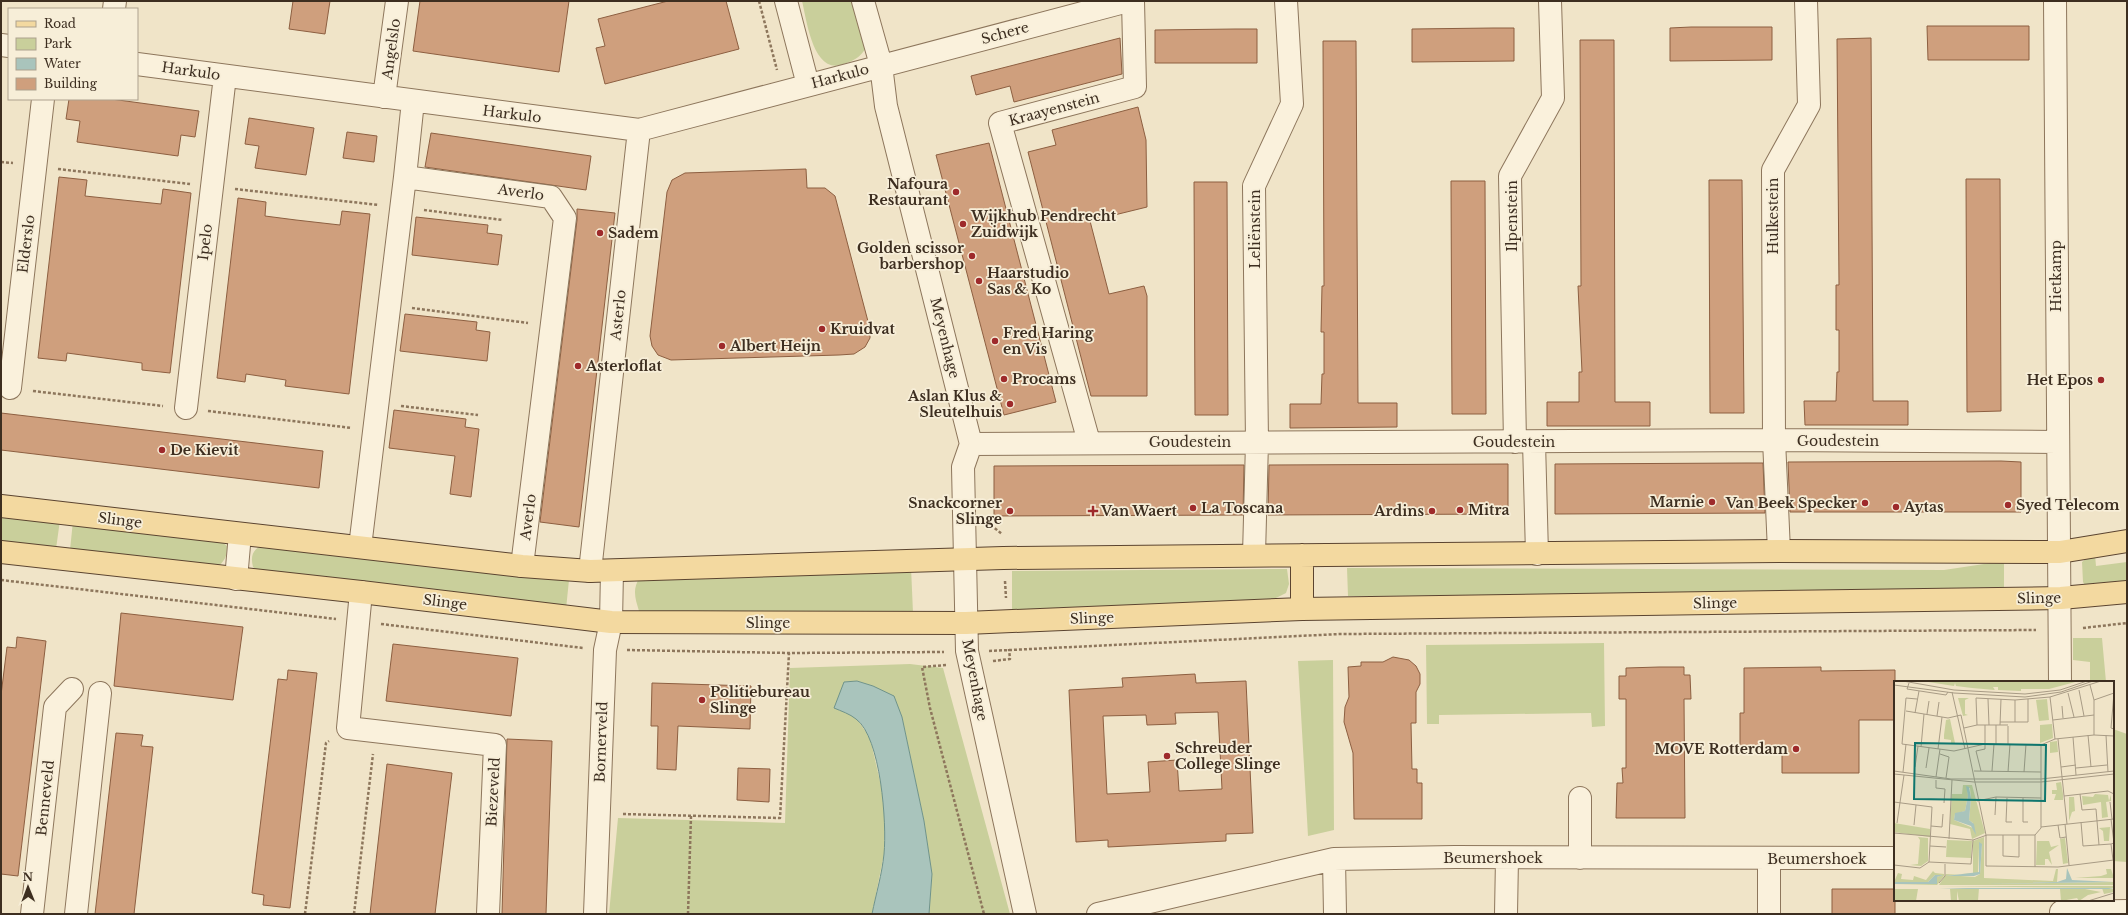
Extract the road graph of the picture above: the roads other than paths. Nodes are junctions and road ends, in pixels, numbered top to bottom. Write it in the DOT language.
graph roads {
  1 [pos="397,1"];
  2 [pos="786,1"];
  3 [pos="863,1"];
  4 [pos="1128,1"];
  5 [pos="1133,1"];
  6 [pos="1286,1"];
  7 [pos="1550,1"];
  8 [pos="1806,1"];
  9 [pos="2055,1"];
  10 [pos="138,64"];
  11 [pos="881,65"];
  12 [pos="225,76"];
  13 [pos="808,85"];
  14 [pos="384,97"];
  15 [pos="43,100"];
  16 [pos="413,101"];
  17 [pos="639,130"];
  18 [pos="406,177"];
  19 [pos="10,388"];
  20 [pos="186,408"];
  21 [pos="1774,440"];
  22 [pos="1089,442"];
  23 [pos="1257,442"];
  24 [pos="1524,442"];
  25 [pos="2057,442"];
  26 [pos="971,444"];
  27 [pos="1,506"];
  28 [pos="240,534"];
  29 [pos="2127,541"];
  30 [pos="360,547"];
  31 [pos="1779,551"];
  32 [pos="1,552"];
  33 [pos="2060,552"];
  34 [pos="1302,554"];
  35 [pos="1537,554"];
  36 [pos="1254,555"];
  37 [pos="965,560"];
  38 [pos="522,566"];
  39 [pos="590,571"];
  40 [pos="612,571"];
  41 [pos="236,579"];
  42 [pos="361,592"];
  43 [pos="2127,592"];
  44 [pos="2061,598"];
  45 [pos="1302,609"];
  46 [pos="611,622"];
  47 [pos="966,623"];
  48 [pos="2060,681"];
  49 [pos="72,689"];
  50 [pos="100,694"];
  51 [pos="1580,798"];
  52 [pos="1507,858"];
  53 [pos="1580,858"];
  54 [pos="1894,858"];
  55 [pos="1769,859"];
  56 [pos="1334,860"];
  57 [pos="2061,908"];
  58 [pos="2127,911"];
  59 [pos="32,914"];
  60 [pos="76,914"];
  61 [pos="488,914"];
  62 [pos="595,914"];
  63 [pos="1025,914"];
  64 [pos="1098,914"];
  65 [pos="1335,914"];
  66 [pos="1506,914"];
  67 [pos="1769,914"];
  1 -- 14 [label="street, Angelslo"];
  2 -- 13 [label="street"];
  3 -- 11 [label="street, Meyenhage"];
  4 -- 11 [label="street, Schere"];
  5 -- 22 [label="street, Kraayenstein"];
  6 -- 23 [label="street, Leliënstein"];
  7 -- 24 [label="street, Ilpenstein"];
  8 -- 21 [label="street, Hulkestein"];
  9 -- 25 [label="street, Hietkamp"];
  10 -- 12 [label="street, Harkulo"];
  11 -- 13 [label="street, Harkulo"];
  11 -- 26 [label="street, Meyenhage"];
  12 -- 14 [label="street, Harkulo"];
  12 -- 20 [label="street, Ipelo"];
  13 -- 17 [label="street, Harkulo"];
  14 -- 16 [label="street, Harkulo"];
  15 -- 19 [label="street, Elderslo"];
  16 -- 17 [label="street, Harkulo"];
  16 -- 18 [label="street"];
  17 -- 39 [label="street, Asterlo"];
  18 -- 30 [label="street"];
  18 -- 38 [label="street, Averlo"];
  21 -- 24 [label="street, Goudestein"];
  21 -- 25 [label="street, Goudestein"];
  21 -- 31 [label="street"];
  22 -- 23 [label="street, Goudestein"];
  22 -- 26 [label="street, Goudestein"];
  23 -- 24 [label="street, Goudestein"];
  23 -- 36 [label="street"];
  24 -- 35 [label="street"];
  25 -- 33 [label="street, Hietkamp"];
  26 -- 37 [label="street, Meyenhage"];
  27 -- 28 [label="main road, Slinge"];
  28 -- 30 [label="main road, Slinge"];
  28 -- 41 [label="street"];
  29 -- 33 [label="main road, Slinge"];
  30 -- 38 [label="main road, Slinge"];
  31 -- 33 [label="main road, Slinge"];
  31 -- 35 [label="main road, Slinge"];
  32 -- 41 [label="main road, Slinge"];
  33 -- 44 [label="street, Hietkamp"];
  34 -- 35 [label="main road, Slinge"];
  34 -- 36 [label="main road, Slinge"];
  34 -- 45 [label="main road"];
  36 -- 37 [label="main road, Slinge"];
  37 -- 40 [label="main road, Slinge"];
  37 -- 47 [label="street, Meyenhage"];
  38 -- 39 [label="main road, Slinge"];
  39 -- 40 [label="main road, Slinge"];
  40 -- 46 [label="street, Bornerveld"];
  41 -- 42 [label="main road, Slinge"];
  42 -- 46 [label="main road, Slinge"];
  42 -- 61 [label="street, Biezeveld"];
  43 -- 44 [label="main road, Slinge"];
  44 -- 45 [label="main road, Slinge"];
  44 -- 48 [label="street, Hietkamp"];
  45 -- 47 [label="main road, Slinge"];
  46 -- 47 [label="main road, Slinge"];
  46 -- 62 [label="street, Bornerveld"];
  47 -- 63 [label="street, Meyenhage"];
  49 -- 59 [label="street, Benneveld"];
  50 -- 60 [label="street"];
  51 -- 53 [label="street"];
  52 -- 53 [label="street, Beumershoek"];
  52 -- 56 [label="street, Beumershoek"];
  52 -- 66 [label="street"];
  53 -- 55 [label="street, Beumershoek"];
  54 -- 55 [label="street, Beumershoek"];
  55 -- 67 [label="street"];
  56 -- 64 [label="street, Beumershoek"];
  56 -- 65 [label="street"];
  57 -- 58 [label="street"];
}
